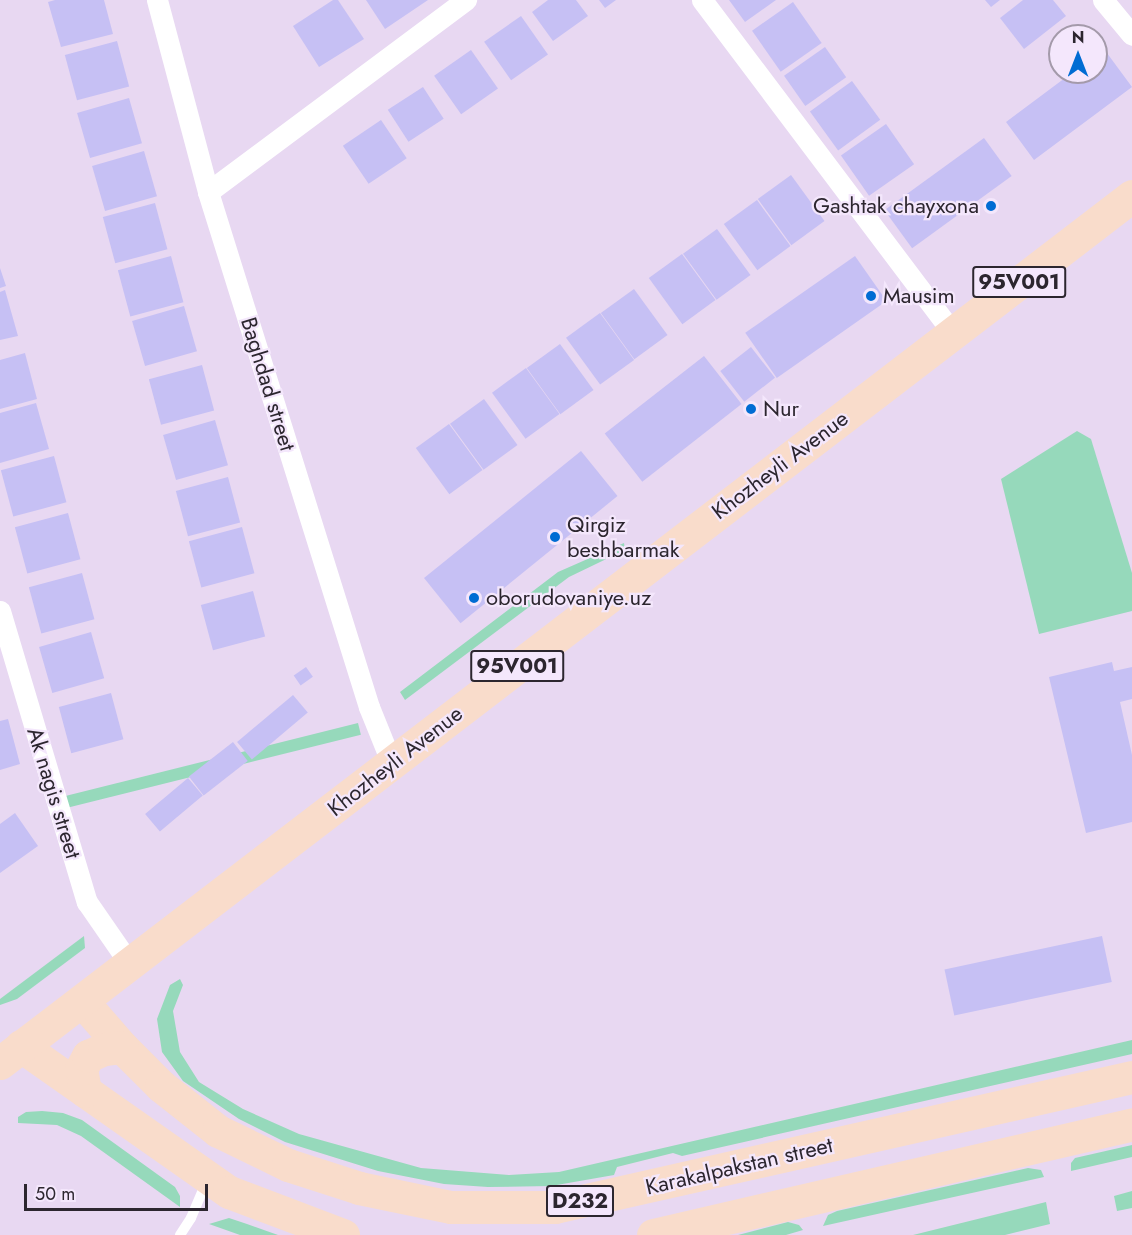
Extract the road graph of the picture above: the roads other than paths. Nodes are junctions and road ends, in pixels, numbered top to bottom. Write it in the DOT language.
graph roads {
  1 [pos="157,0"];
  2 [pos="466,0"];
  3 [pos="702,0"];
  4 [pos="1103,0"];
  5 [pos="1132,35"];
  6 [pos="208,192"];
  7 [pos="1132,196"];
  8 [pos="953,333"];
  9 [pos="0,611"];
  10 [pos="392,764"];
  11 [pos="130,964"];
  12 [pos="82,1000"];
  13 [pos="122,1047"];
  14 [pos="10,1055"];
  15 [pos="1132,1077"];
  16 [pos="85,1091"];
  17 [pos="1132,1124"];
  18 [pos="207,1179"];
  19 [pos="180,1235"];
  20 [pos="343,1235"];
  21 [pos="652,1235"];
  1 -- 6 [label="street, Baghdad street"];
  2 -- 6 [label="street"];
  3 -- 8 [label="street"];
  4 -- 5 [label="street"];
  6 -- 10 [label="street, Baghdad street"];
  7 -- 8 [label="main road, Khozheyli Avenue / 95V001"];
  8 -- 10 [label="main road, Khozheyli Avenue / 95V001"];
  9 -- 11 [label="street, Ak nagis street"];
  10 -- 11 [label="main road, Khozheyli Avenue / 95V001"];
  11 -- 12 [label="main road, Khozheyli Avenue / 95V001"];
  12 -- 13 [label="main road, Karakalpakstan street / D232"];
  12 -- 14 [label="main road, Khozheyli Avenue"];
  13 -- 15 [label="main road, Karakalpakstan street / D232"];
  13 -- 16 [label="main road"];
  14 -- 16 [label="main road"];
  16 -- 18 [label="main road"];
  17 -- 21 [label="main road"];
  18 -- 19 [label="lane"];
  18 -- 20 [label="main road"];
}
